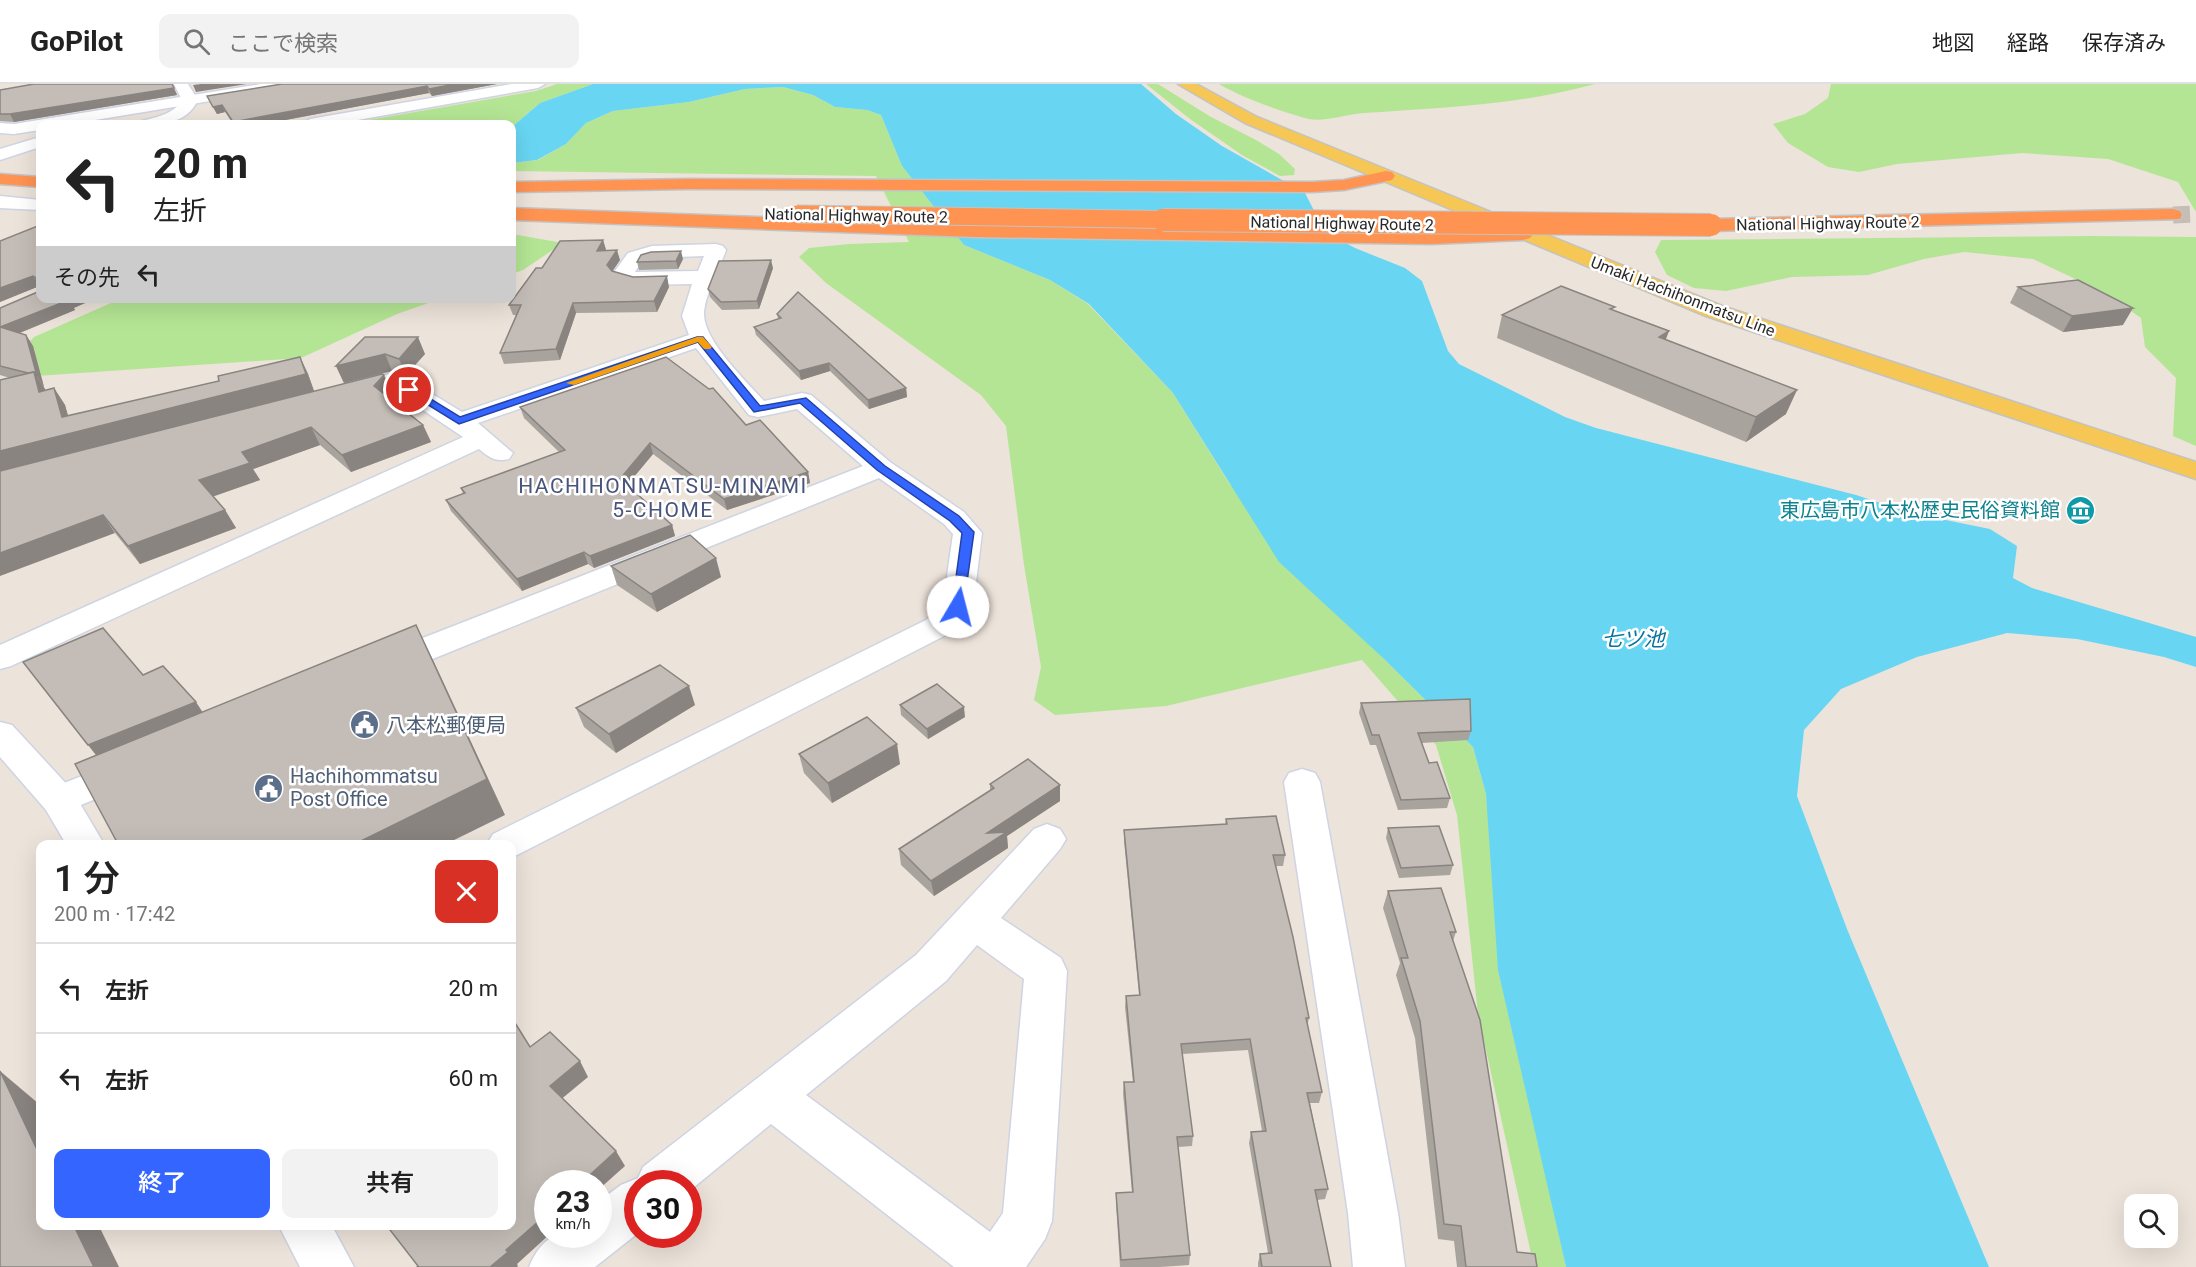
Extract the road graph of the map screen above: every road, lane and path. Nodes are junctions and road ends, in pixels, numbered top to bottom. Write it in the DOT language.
graph roads {
  1 [pos="181,84"];
  2 [pos="289,84"];
  3 [pos="538,84"];
  4 [pos="1185,84"];
  5 [pos="190,100"];
  6 [pos="69,120"];
  7 [pos="158,120"];
  8 [pos="333,120"];
  9 [pos="36,125"];
  10 [pos="0,128"];
  11 [pos="36,143"];
  12 [pos="0,155"];
  13 [pos="1386,176"];
  14 [pos="0,179"];
  15 [pos="36,182"];
  16 [pos="516,187"];
  17 [pos="0,202"];
  18 [pos="516,204"];
  19 [pos="36,205"];
  20 [pos="516,214"];
  21 [pos="2173,215"];
  22 [pos="1523,234"];
  23 [pos="707,277"];
  24 [pos="700,339"];
  25 [pos="323,398"];
  26 [pos="459,421"];
  27 [pos="881,468"];
  28 [pos="2196,471"];
  29 [pos="0,658"];
  30 [pos="355,678"];
  31 [pos="0,734"];
  32 [pos="158,759"];
  33 [pos="1302,782"];
  34 [pos="59,800"];
  35 [pos="1047,839"];
  36 [pos="83,840"];
  37 [pos="514,840"];
  38 [pos="973,920"];
  39 [pos="770,1096"];
  40 [pos="678,1170"];
  41 [pos="624,1213"];
  42 [pos="612,1222"];
  43 [pos="306,1230"];
  44 [pos="579,1248"];
  45 [pos="328,1267"];
  46 [pos="555,1267"];
  47 [pos="996,1267"];
  48 [pos="1379,1267"];
  1 -- 5 [label="street"];
  2 -- 5 [label="street"];
  3 -- 8 [label="street"];
  4 -- 13 [label="main road, Umaki Hachihonmatsu Line"];
  5 -- 6 [label="street"];
  5 -- 7 [label="street"];
  9 -- 10 [label="street"];
  11 -- 12 [label="street"];
  13 -- 16 [label="highway"];
  13 -- 22 [label="main road, Umaki Hachihonmatsu Line"];
  14 -- 15 [label="highway"];
  17 -- 19 [label="street"];
  18 -- 21 [label="highway, National Highway Route 2, bridge"];
  20 -- 22 [label="highway"];
  22 -- 28 [label="main road, Umaki Hachihonmatsu Line"];
  23 -- 24 [label="street"];
  24 -- 26 [label="street"];
  24 -- 27 [label="street"];
  25 -- 26 [label="street"];
  26 -- 29 [label="street"];
  27 -- 30 [label="street"];
  27 -- 37 [label="street"];
  31 -- 34 [label="street"];
  32 -- 34 [label="street"];
  33 -- 48 [label="street"];
  34 -- 36 [label="street"];
  35 -- 38 [label="street"];
  38 -- 39 [label="street"];
  38 -- 47 [label="street"];
  39 -- 40 [label="street"];
  39 -- 47 [label="street"];
  41 -- 42 [label="street"];
  43 -- 45 [label="street"];
  44 -- 46 [label="street"];
}
